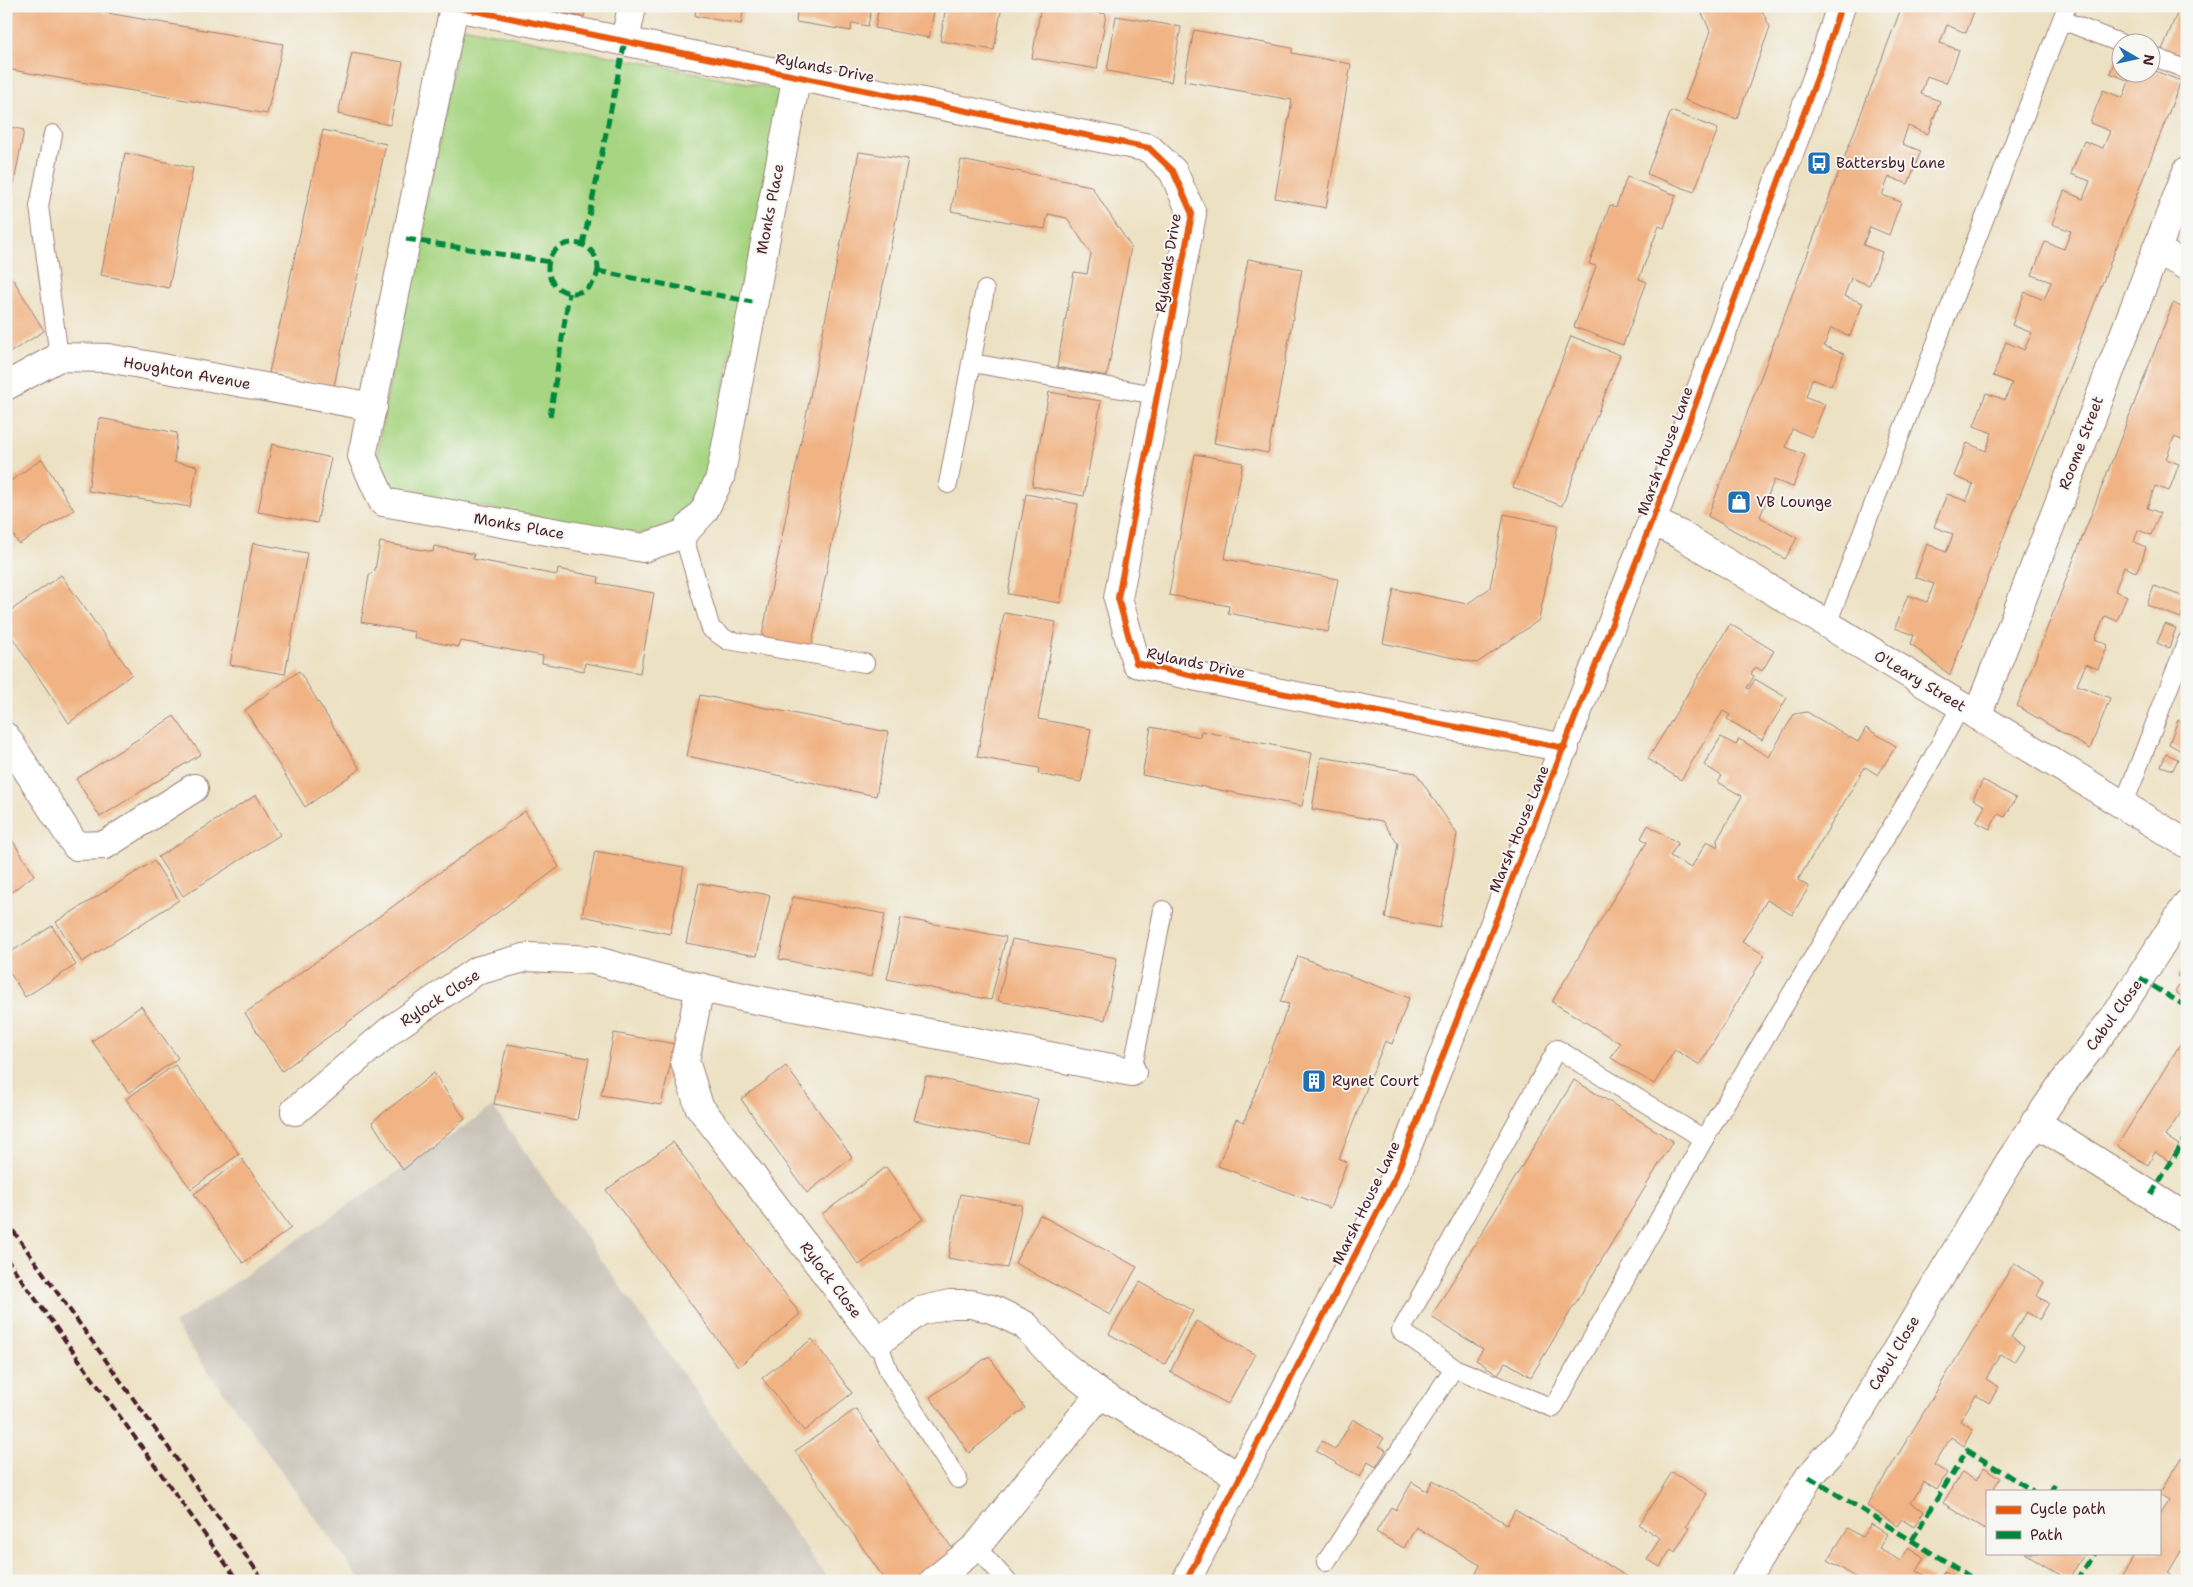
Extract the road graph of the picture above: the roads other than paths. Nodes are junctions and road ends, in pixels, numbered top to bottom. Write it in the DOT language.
graph roads {
  1 [pos="452,6"];
  2 [pos="632,6"];
  3 [pos="1841,6"];
  4 [pos="2065,13"];
  5 [pos="2110,38"];
  6 [pos="625,42"];
  7 [pos="2160,59"];
  8 [pos="2187,70"];
  9 [pos="796,75"];
  10 [pos="53,134"];
  11 [pos="2187,171"];
  12 [pos="2156,250"];
  13 [pos="2187,266"];
  14 [pos="985,290"];
  15 [pos="59,357"];
  16 [pos="972,363"];
  17 [pos="6,386"];
  18 [pos="1156,395"];
  19 [pos="373,407"];
  20 [pos="948,484"];
  21 [pos="1652,521"];
  22 [pos="683,534"];
  23 [pos="1826,624"];
  24 [pos="2187,641"];
  25 [pos="865,663"];
  26 [pos="1969,711"];
  27 [pos="6,737"];
  28 [pos="1565,748"];
  29 [pos="194,788"];
  30 [pos="2123,806"];
  31 [pos="2187,844"];
  32 [pos="2187,904"];
  33 [pos="1163,910"];
  34 [pos="700,987"];
  35 [pos="1132,1072"];
  36 [pos="295,1111"];
  37 [pos="2035,1122"];
  38 [pos="1704,1139"];
  39 [pos="2187,1218"];
  40 [pos="878,1342"];
  41 [pos="1454,1368"];
  42 [pos="1100,1394"];
  43 [pos="1240,1477"];
  44 [pos="958,1478"];
  45 [pos="976,1546"];
  46 [pos="1326,1562"];
  47 [pos="1747,1580"];
  48 [pos="934,1581"];
  49 [pos="1007,1581"];
  50 [pos="1186,1581"];
  1 -- 6 [label="street, Rylands Drive"];
  1 -- 19 [label="street, Monks Place"];
  2 -- 6 [label="street"];
  3 -- 21 [label="street, Marsh House Lane"];
  4 -- 5 [label="lane"];
  4 -- 23 [label="lane"];
  6 -- 9 [label="street, Rylands Drive"];
  7 -- 8 [label="lane"];
  9 -- 18 [label="street, Rylands Drive"];
  9 -- 22 [label="street, Monks Place"];
  10 -- 15 [label="lane"];
  11 -- 12 [label="street, Roome Street"];
  12 -- 13 [label="street"];
  12 -- 26 [label="street, Roome Street"];
  14 -- 16 [label="lane"];
  15 -- 17 [label="street, Houghton Avenue"];
  15 -- 19 [label="street, Houghton Avenue"];
  16 -- 18 [label="lane"];
  16 -- 20 [label="lane"];
  18 -- 28 [label="street, Rylands Drive"];
  19 -- 22 [label="street, Monks Place"];
  21 -- 23 [label="street, O'Leary Street"];
  21 -- 28 [label="street, Marsh House Lane"];
  22 -- 25 [label="lane"];
  23 -- 26 [label="street, O'Leary Street"];
  24 -- 30 [label="lane"];
  26 -- 30 [label="street, O'Leary Street"];
  26 -- 38 [label="lane"];
  27 -- 29 [label="street"];
  28 -- 43 [label="street, Marsh House Lane"];
  30 -- 31 [label="street, O'Leary Street"];
  32 -- 37 [label="street, Cabul Close"];
  33 -- 35 [label="lane"];
  34 -- 35 [label="street, Rylock Close"];
  34 -- 36 [label="street, Rylock Close"];
  34 -- 40 [label="street, Rylock Close"];
  37 -- 39 [label="street"];
  37 -- 47 [label="street, Cabul Close"];
  38 -- 41 [label="lane"];
  38 -- 41 [label="lane"];
  40 -- 42 [label="street"];
  40 -- 44 [label="lane"];
  41 -- 46 [label="lane"];
  42 -- 43 [label="street"];
  42 -- 45 [label="street"];
  43 -- 50 [label="street, Marsh House Lane"];
  45 -- 48 [label="street"];
  45 -- 49 [label="lane"];
}
